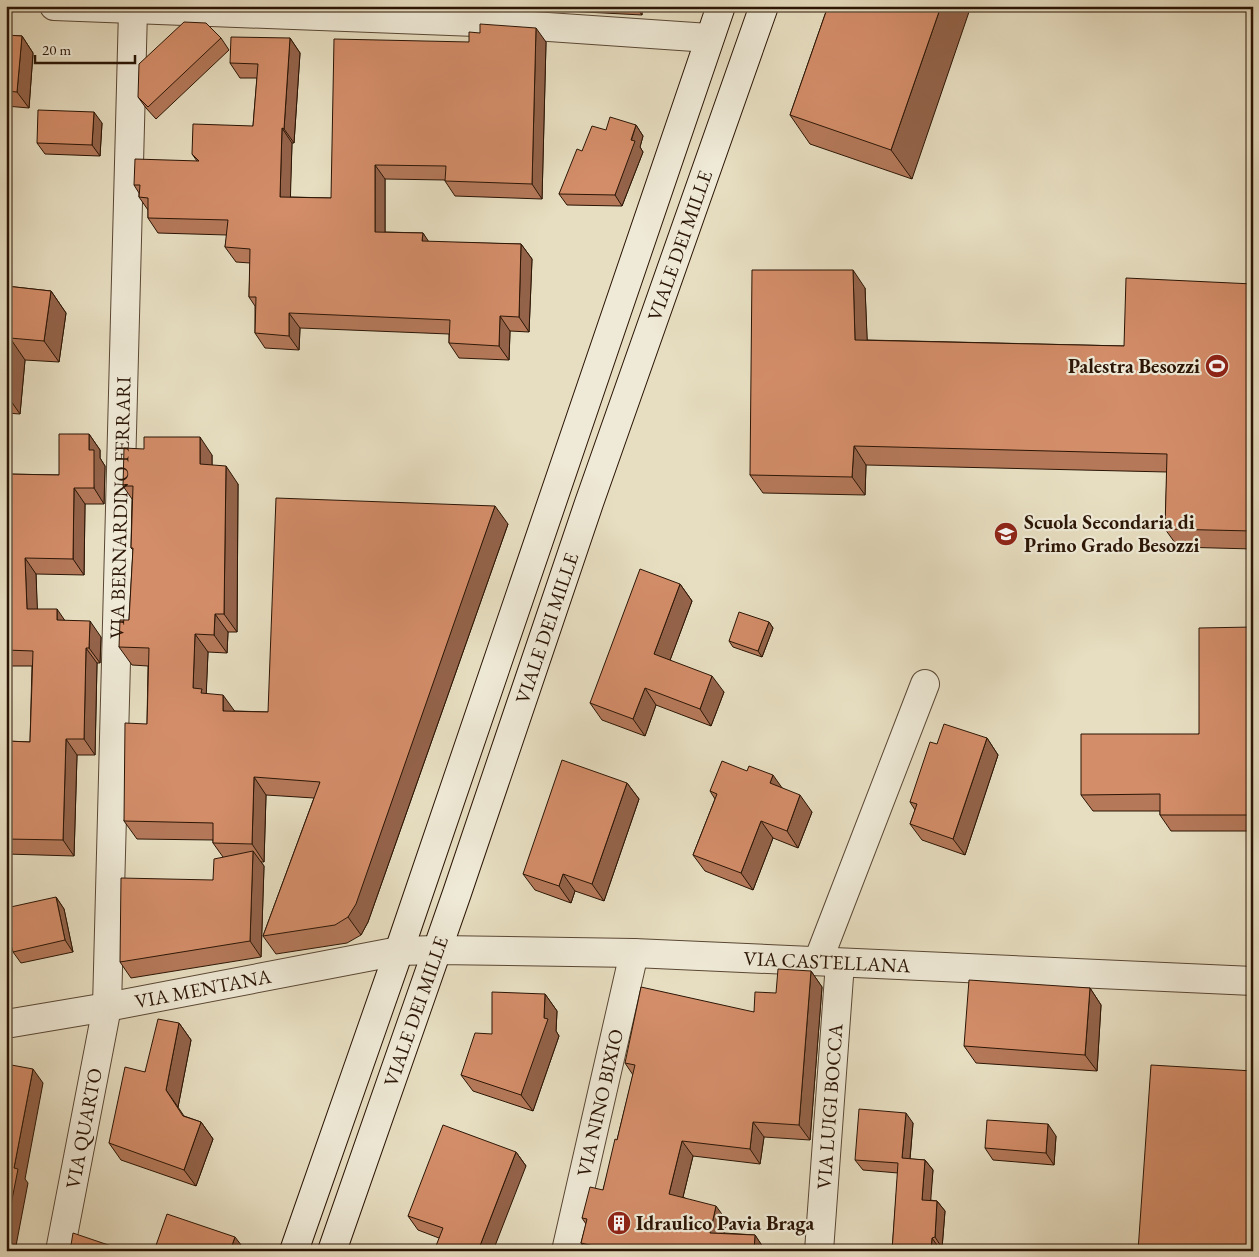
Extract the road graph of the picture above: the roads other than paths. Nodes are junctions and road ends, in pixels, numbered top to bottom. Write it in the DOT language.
graph roads {
  1 [pos="54,6"];
  2 [pos="720,6"];
  3 [pos="764,6"];
  4 [pos="133,10"];
  5 [pos="477,14"];
  6 [pos="709,38"];
  7 [pos="924,684"];
  8 [pos="437,950"];
  9 [pos="399,951"];
  10 [pos="634,954"];
  11 [pos="829,962"];
  12 [pos="1253,981"];
  13 [pos="107,1007"];
  14 [pos="6,1024"];
  15 [pos="60,1251"];
  16 [pos="294,1251"];
  17 [pos="332,1251"];
  18 [pos="566,1251"];
  19 [pos="819,1251"];
  1 -- 4 [label="street"];
  2 -- 6 [label="street, VIALE DEI MILLE"];
  3 -- 8 [label="street, VIALE DEI MILLE"];
  4 -- 5 [label="street"];
  4 -- 13 [label="street, VIA BERNARDINO FERRARI"];
  5 -- 6 [label="street"];
  6 -- 9 [label="street, VIALE DEI MILLE"];
  7 -- 11 [label="street, VIA LUIGI BOCCA"];
  8 -- 9 [label="street, VIA CASTELLANA"];
  8 -- 10 [label="street, VIA CASTELLANA"];
  8 -- 17 [label="street, VIALE DEI MILLE"];
  9 -- 13 [label="street, VIA MENTANA"];
  9 -- 16 [label="street, VIALE DEI MILLE"];
  10 -- 11 [label="street, VIA CASTELLANA"];
  10 -- 18 [label="street, VIA NINO BIXIO"];
  11 -- 12 [label="street, VIA CASTELLANA"];
  11 -- 19 [label="street, VIA LUIGI BOCCA"];
  13 -- 14 [label="street, VIA MENTANA"];
  13 -- 15 [label="street, VIA QUARTO"];
}
